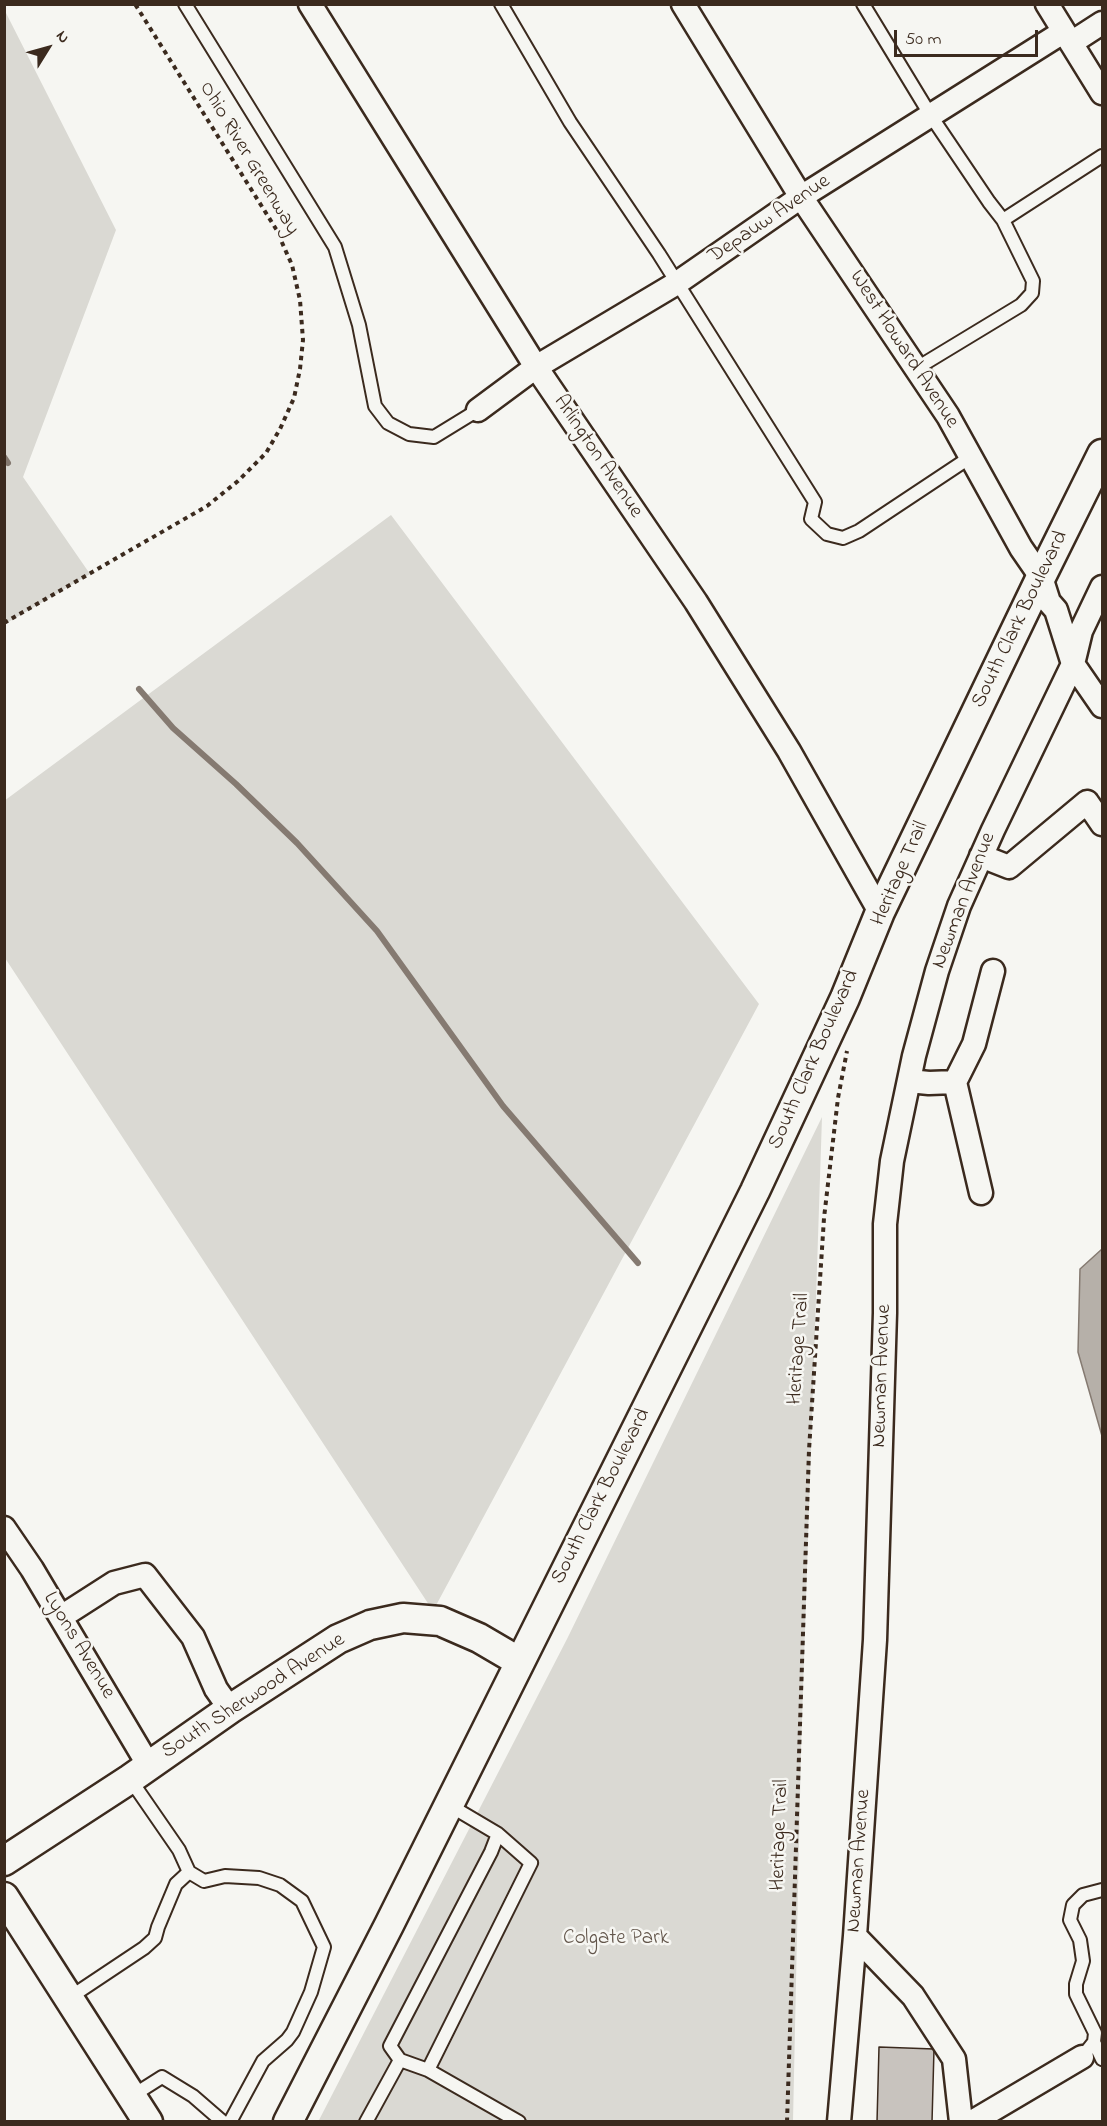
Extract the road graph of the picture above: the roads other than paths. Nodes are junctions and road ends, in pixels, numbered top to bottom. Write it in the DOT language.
graph roads {
  1 [pos="185,4"];
  2 [pos="310,4"];
  3 [pos="501,4"];
  4 [pos="683,4"];
  5 [pos="863,4"];
  6 [pos="1047,4"];
  7 [pos="1102,23"];
  8 [pos="1067,38"];
  9 [pos="1102,93"];
  10 [pos="931,116"];
  11 [pos="1102,156"];
  12 [pos="801,197"];
  13 [pos="1003,220"];
  14 [pos="677,284"];
  15 [pos="536,366"];
  16 [pos="917,368"];
  17 [pos="478,410"];
  18 [pos="1102,454"];
  19 [pos="972,456"];
  20 [pos="1041,577"];
  21 [pos="1102,587"];
  22 [pos="1073,664"];
  23 [pos="1102,706"];
  24 [pos="1102,824"];
  25 [pos="981,856"];
  26 [pos="880,912"];
  27 [pos="993,971"];
  28 [pos="909,1081"];
  29 [pos="955,1082"];
  30 [pos="981,1193"];
  31 [pos="4,1528"];
  32 [pos="61,1617"];
  33 [pos="520,1662"];
  34 [pos="230,1710"];
  35 [pos="140,1773"];
  36 [pos="449,1805"];
  37 [pos="498,1834"];
  38 [pos="4,1861"];
  39 [pos="189,1872"];
  40 [pos="1102,1890"];
  41 [pos="4,1897"];
  42 [pos="855,1936"];
  43 [pos="69,1998"];
  44 [pos="1093,2053"];
  45 [pos="400,2060"];
  46 [pos="428,2070"];
  47 [pos="132,2096"];
  48 [pos="148,2121"];
  49 [pos="223,2121"];
  50 [pos="230,2121"];
  51 [pos="288,2121"];
  52 [pos="366,2121"];
  53 [pos="519,2121"];
  54 [pos="839,2121"];
  55 [pos="962,2121"];
  56 [pos="972,2121"];
  1 -- 17 [label="lane"];
  2 -- 15 [label="street, Arlington Avenue"];
  3 -- 14 [label="lane"];
  4 -- 12 [label="street, West Howard Avenue"];
  5 -- 10 [label="lane"];
  6 -- 8 [label="street"];
  7 -- 8 [label="street, Depauw Avenue"];
  8 -- 9 [label="street"];
  8 -- 10 [label="street, Depauw Avenue"];
  10 -- 12 [label="street, Depauw Avenue"];
  10 -- 13 [label="lane"];
  11 -- 13 [label="lane"];
  12 -- 14 [label="street, Depauw Avenue"];
  12 -- 16 [label="street, West Howard Avenue"];
  13 -- 16 [label="lane"];
  14 -- 15 [label="street, Depauw Avenue"];
  14 -- 19 [label="lane"];
  15 -- 17 [label="street, Depauw Avenue"];
  15 -- 26 [label="street, Arlington Avenue"];
  16 -- 19 [label="street, West Howard Avenue"];
  18 -- 20 [label="street, South Clark Boulevard"];
  19 -- 20 [label="street, West Howard Avenue"];
  20 -- 22 [label="street, West Howard Avenue"];
  20 -- 26 [label="street, South Clark Boulevard"];
  21 -- 22 [label="street"];
  22 -- 23 [label="street, West Howard Avenue"];
  22 -- 25 [label="street, Newman Avenue"];
  24 -- 25 [label="street"];
  25 -- 28 [label="street, Newman Avenue"];
  26 -- 33 [label="street, South Clark Boulevard"];
  27 -- 29 [label="street"];
  28 -- 29 [label="street"];
  28 -- 42 [label="street, Newman Avenue"];
  29 -- 30 [label="street"];
  31 -- 32 [label="street, Lyons Avenue"];
  32 -- 34 [label="street"];
  32 -- 35 [label="street, Lyons Avenue"];
  33 -- 34 [label="street, South Sherwood Avenue"];
  33 -- 36 [label="street, South Clark Boulevard"];
  34 -- 35 [label="street, South Sherwood Avenue"];
  35 -- 38 [label="street, South Sherwood Avenue"];
  35 -- 39 [label="lane"];
  36 -- 37 [label="lane"];
  36 -- 51 [label="street, South Clark Boulevard"];
  37 -- 45 [label="lane"];
  37 -- 46 [label="lane"];
  39 -- 43 [label="lane"];
  39 -- 50 [label="lane"];
  40 -- 44 [label="lane"];
  41 -- 43 [label="street"];
  42 -- 54 [label="street, Newman Avenue"];
  42 -- 55 [label="street"];
  43 -- 47 [label="street"];
  44 -- 56 [label="street"];
  45 -- 46 [label="lane"];
  45 -- 52 [label="lane"];
  46 -- 53 [label="lane"];
  47 -- 48 [label="street"];
  47 -- 49 [label="lane"];
}
